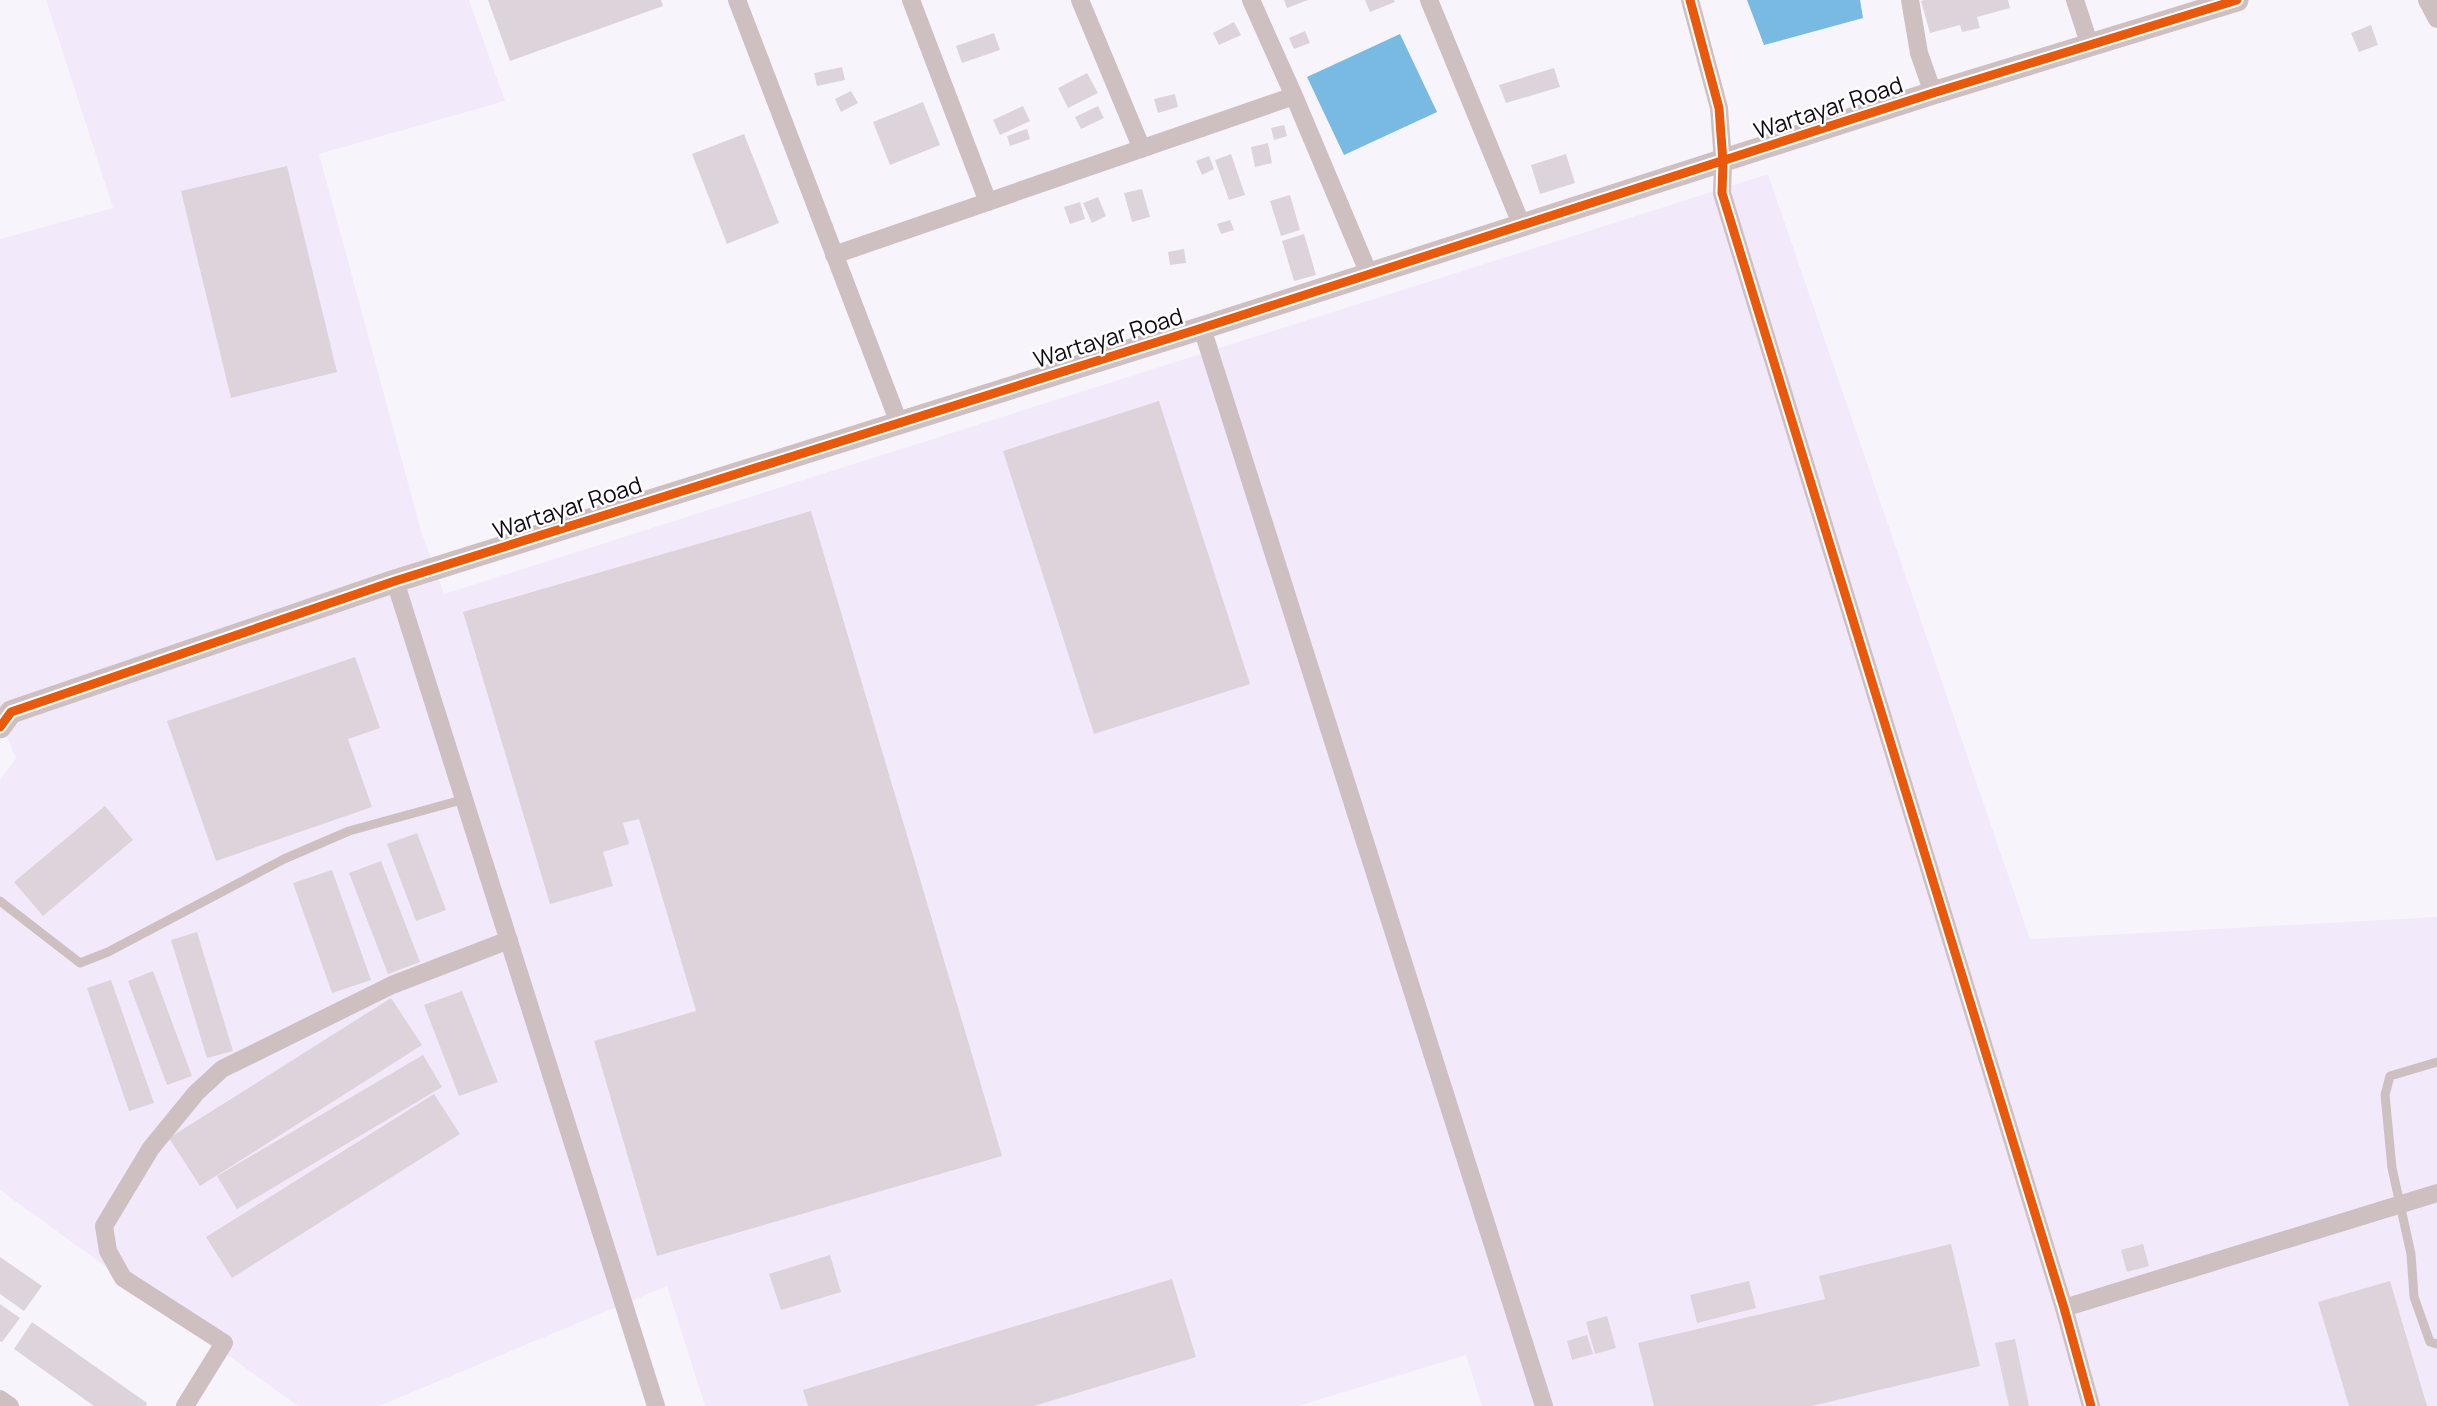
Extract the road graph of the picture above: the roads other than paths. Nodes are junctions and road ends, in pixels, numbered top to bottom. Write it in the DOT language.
graph roads {
  1 [pos="737,0"];
  2 [pos="911,0"];
  3 [pos="1080,0"];
  4 [pos="1251,0"];
  5 [pos="1429,0"];
  6 [pos="1690,0"];
  7 [pos="1910,0"];
  8 [pos="2075,0"];
  9 [pos="2237,0"];
  10 [pos="2427,0"];
  11 [pos="2437,19"];
  12 [pos="2090,46"];
  13 [pos="1933,93"];
  14 [pos="1294,96"];
  15 [pos="1142,149"];
  16 [pos="1723,162"];
  17 [pos="988,202"];
  18 [pos="1522,226"];
  19 [pos="834,254"];
  20 [pos="1368,274"];
  21 [pos="1202,328"];
  22 [pos="899,423"];
  23 [pos="395,582"];
  24 [pos="0,727"];
  25 [pos="466,799"];
  26 [pos="0,901"];
  27 [pos="509,940"];
  28 [pos="2437,1062"];
  29 [pos="2437,1193"];
  30 [pos="2400,1205"];
  31 [pos="2064,1308"];
  32 [pos="2437,1344"];
  33 [pos="0,1399"];
  34 [pos="10,1406"];
  35 [pos="185,1406"];
  36 [pos="656,1406"];
  37 [pos="1544,1406"];
  38 [pos="2091,1406"];
  1 -- 19 [label="street"];
  2 -- 17 [label="street"];
  3 -- 15 [label="street"];
  4 -- 14 [label="street"];
  5 -- 18 [label="street"];
  6 -- 16 [label="street"];
  7 -- 13 [label="street"];
  8 -- 12 [label="street"];
  9 -- 12 [label="street, Wartayar Road"];
  10 -- 11 [label="street"];
  12 -- 13 [label="street, Wartayar Road"];
  13 -- 16 [label="street, Wartayar Road"];
  14 -- 15 [label="street"];
  14 -- 20 [label="street"];
  15 -- 17 [label="street"];
  16 -- 18 [label="street, Wartayar Road"];
  16 -- 31 [label="street"];
  17 -- 19 [label="street"];
  18 -- 20 [label="street, Wartayar Road"];
  19 -- 22 [label="street"];
  20 -- 21 [label="street, Wartayar Road"];
  21 -- 22 [label="street, Wartayar Road"];
  21 -- 37 [label="street"];
  22 -- 23 [label="street, Wartayar Road"];
  23 -- 24 [label="street, Wartayar Road"];
  23 -- 25 [label="street"];
  25 -- 26 [label="lane"];
  25 -- 27 [label="street"];
  27 -- 35 [label="street"];
  27 -- 36 [label="street"];
  28 -- 30 [label="lane"];
  29 -- 30 [label="street"];
  30 -- 31 [label="street"];
  30 -- 32 [label="lane"];
  31 -- 38 [label="street"];
  33 -- 34 [label="street"];
}
